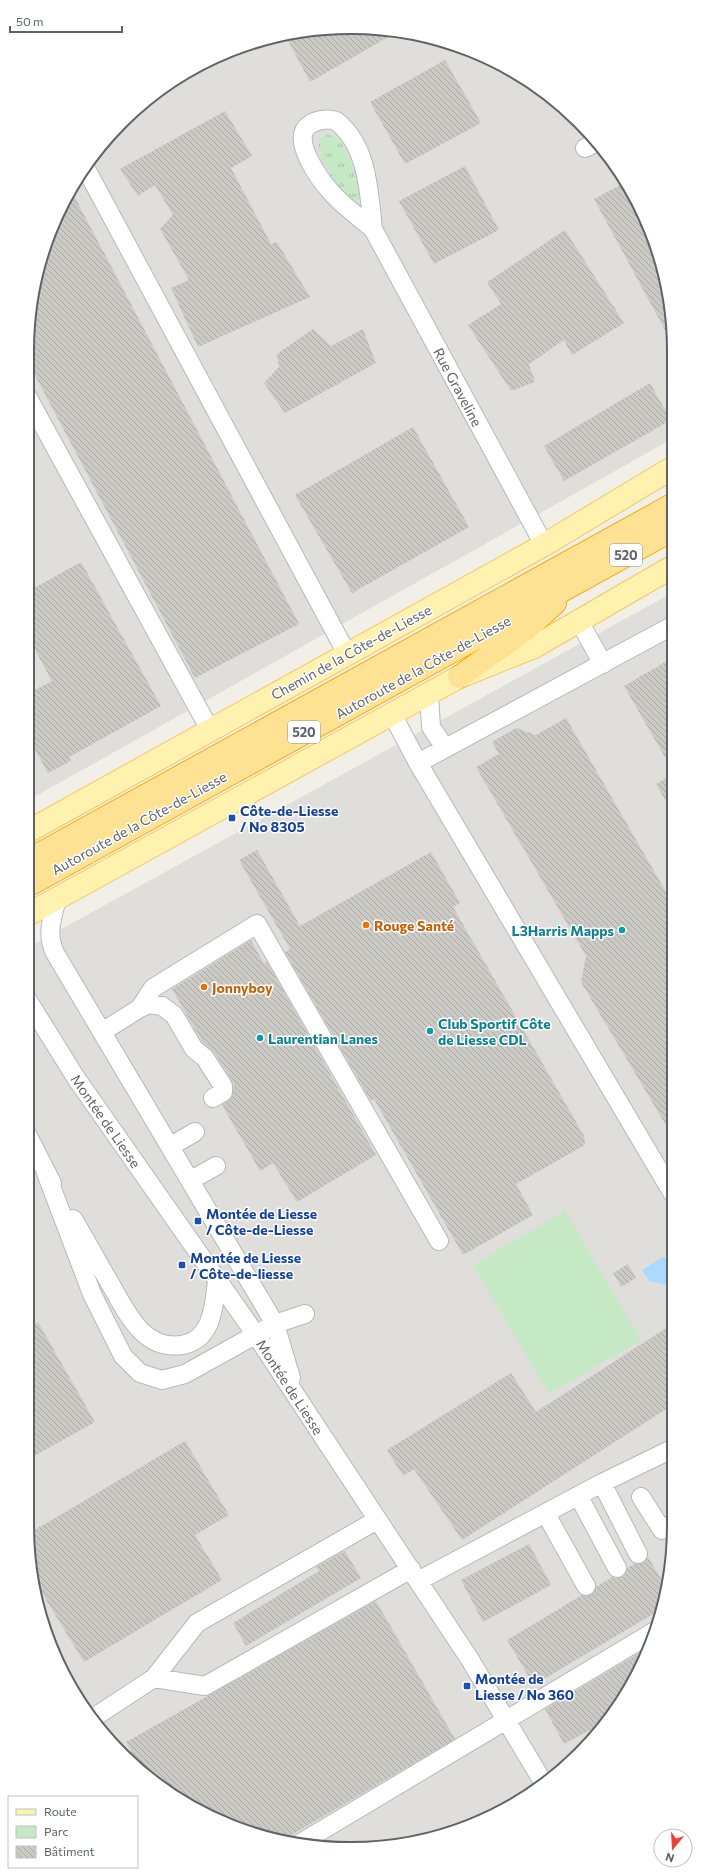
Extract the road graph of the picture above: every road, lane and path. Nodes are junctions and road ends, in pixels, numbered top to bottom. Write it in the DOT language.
graph roads {
  1 [pos="88,173"];
  2 [pos="373,229"];
  3 [pos="34,409"];
  4 [pos="667,471"];
  5 [pos="663,510"];
  6 [pos="667,533"];
  7 [pos="544,545"];
  8 [pos="667,570"];
  9 [pos="580,580"];
  10 [pos="579,621"];
  11 [pos="667,629"];
  12 [pos="347,654"];
  13 [pos="602,664"];
  14 [pos="460,677"];
  15 [pos="429,694"];
  16 [pos="392,714"];
  17 [pos="210,730"];
  18 [pos="445,748"];
  19 [pos="418,763"];
  20 [pos="34,826"];
  21 [pos="34,857"];
  22 [pos="34,882"];
  23 [pos="58,899"];
  24 [pos="34,918"];
  25 [pos="140,1008"];
  26 [pos="34,1010"];
  27 [pos="102,1032"];
  28 [pos="213,1098"];
  29 [pos="195,1132"];
  30 [pos="171,1146"];
  31 [pos="34,1148"];
  32 [pos="216,1166"];
  33 [pos="46,1173"];
  34 [pos="191,1180"];
  35 [pos="667,1184"];
  36 [pos="439,1240"];
  37 [pos="217,1281"];
  38 [pos="305,1314"];
  39 [pos="275,1324"];
  40 [pos="256,1335"];
  41 [pos="296,1396"];
  42 [pos="667,1451"];
  43 [pos="602,1483"];
  44 [pos="579,1497"];
  45 [pos="641,1497"];
  46 [pos="546,1514"];
  47 [pos="377,1520"];
  48 [pos="667,1527"];
  49 [pos="638,1554"];
  50 [pos="617,1568"];
  51 [pos="415,1575"];
  52 [pos="586,1586"];
  53 [pos="647,1636"];
  54 [pos="154,1678"];
  55 [pos="97,1715"];
  56 [pos="507,1720"];
  57 [pos="541,1778"];
  58 [pos="308,1839"];
  1 -- 12 [label="street"];
  2 -- 2 [label="street, Rue Graveline"];
  2 -- 7 [label="street, Rue Graveline"];
  3 -- 17 [label="street"];
  4 -- 7 [label="main road, Chemin de la Côte-de-Liesse"];
  5 -- 21 [label="highway, Autoroute de la Côte-de-Liesse / 520"];
  6 -- 9 [label="highway, Autoroute de la Côte-de-Liesse / 520"];
  7 -- 12 [label="main road, Chemin de la Côte-de-Liesse"];
  8 -- 10 [label="main road"];
  9 -- 14 [label="highway"];
  9 -- 22 [label="highway, Autoroute de la Côte-de-Liesse / 520"];
  10 -- 13 [label="street"];
  10 -- 14 [label="main road"];
  11 -- 13 [label="street"];
  12 -- 17 [label="main road, Chemin de la Côte-de-Liesse"];
  13 -- 18 [label="street"];
  14 -- 15 [label="main road"];
  15 -- 16 [label="main road"];
  15 -- 18 [label="street"];
  16 -- 19 [label="street"];
  16 -- 23 [label="main road"];
  17 -- 20 [label="main road, Chemin de la Côte-de-Liesse"];
  18 -- 19 [label="street"];
  19 -- 35 [label="street"];
  23 -- 24 [label="main road"];
  23 -- 27 [label="street"];
  25 -- 27 [label="street"];
  25 -- 28 [label="street"];
  25 -- 36 [label="street"];
  26 -- 37 [label="street, Montée de Liesse"];
  27 -- 30 [label="street"];
  29 -- 30 [label="street"];
  30 -- 34 [label="street"];
  31 -- 33 [label="street"];
  32 -- 34 [label="street"];
  33 -- 37 [label="street"];
  33 -- 40 [label="street"];
  34 -- 39 [label="street"];
  37 -- 40 [label="street, Montée de Liesse"];
  38 -- 39 [label="street"];
  39 -- 40 [label="street"];
  39 -- 41 [label="street"];
  40 -- 41 [label="street, Montée de Liesse"];
  41 -- 47 [label="street, Montée de Liesse"];
  42 -- 43 [label="street"];
  43 -- 44 [label="street"];
  43 -- 49 [label="street"];
  44 -- 46 [label="street"];
  44 -- 50 [label="street"];
  45 -- 48 [label="street"];
  46 -- 51 [label="street"];
  46 -- 52 [label="street"];
  47 -- 51 [label="street, Montée de Liesse"];
  47 -- 54 [label="street"];
  51 -- 54 [label="street"];
  51 -- 56 [label="street, Montée de Liesse"];
  53 -- 56 [label="street"];
  54 -- 55 [label="street"];
  56 -- 57 [label="street, Montée de Liesse"];
  56 -- 58 [label="street"];
}
